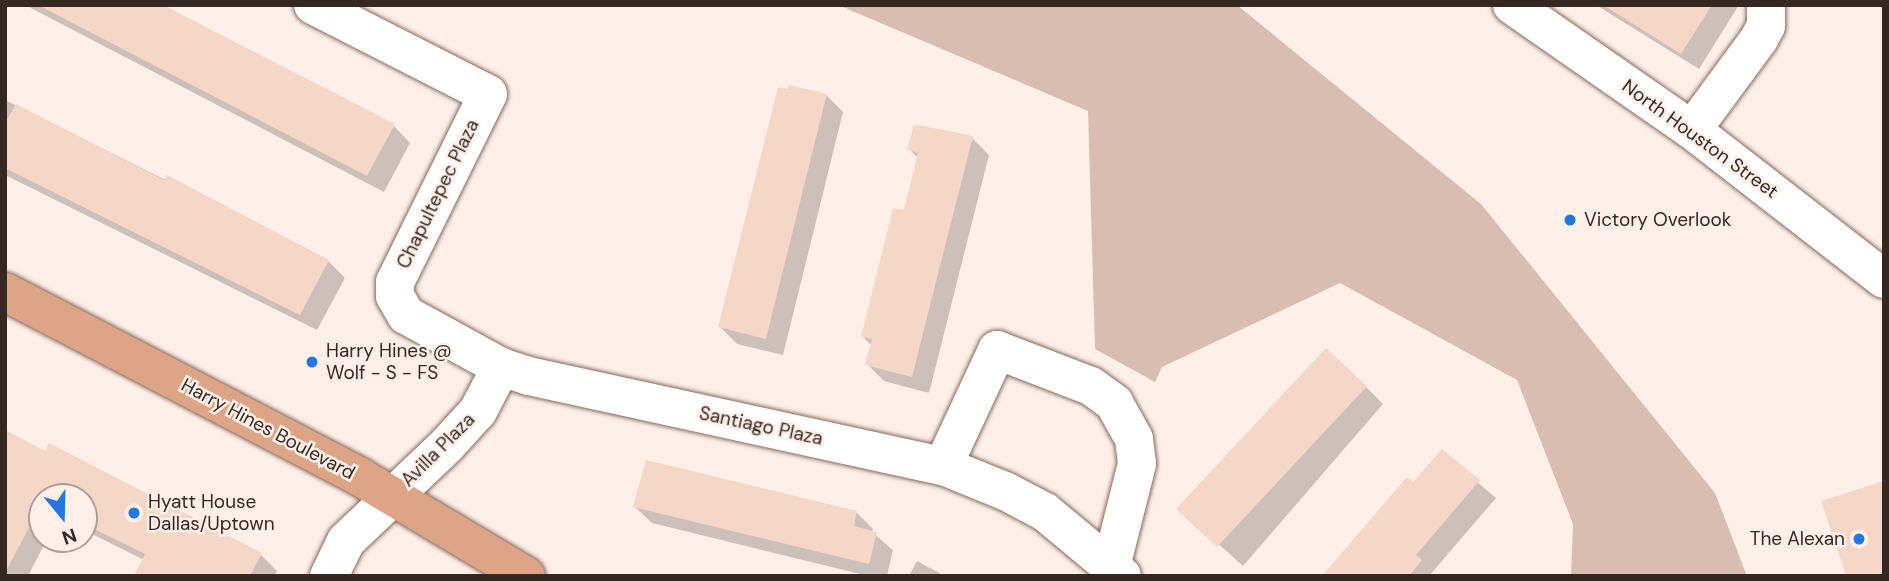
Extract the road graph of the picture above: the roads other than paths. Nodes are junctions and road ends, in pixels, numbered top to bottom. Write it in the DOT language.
graph roads {
  1 [pos="313,5"];
  2 [pos="1512,5"];
  3 [pos="1766,5"];
  4 [pos="1692,130"];
  5 [pos="1884,279"];
  6 [pos="5,292"];
  7 [pos="395,296"];
  8 [pos="501,367"];
  9 [pos="943,466"];
  10 [pos="392,495"];
  11 [pos="1116,571"];
  12 [pos="329,576"];
  13 [pos="526,576"];
  1 -- 7 [label="street, Chapultepec Plaza"];
  2 -- 4 [label="street, North Houston Street"];
  3 -- 4 [label="street"];
  4 -- 5 [label="street, North Houston Street"];
  6 -- 10 [label="main road, Harry Hines Boulevard"];
  7 -- 8 [label="street, Santiago Plaza"];
  8 -- 9 [label="street, Santiago Plaza"];
  8 -- 10 [label="street, Avilla Plaza"];
  9 -- 11 [label="street, Santiago Plaza"];
  9 -- 11 [label="street"];
  10 -- 12 [label="street, Avilla Plaza"];
  10 -- 13 [label="main road, Harry Hines Boulevard"];
}
